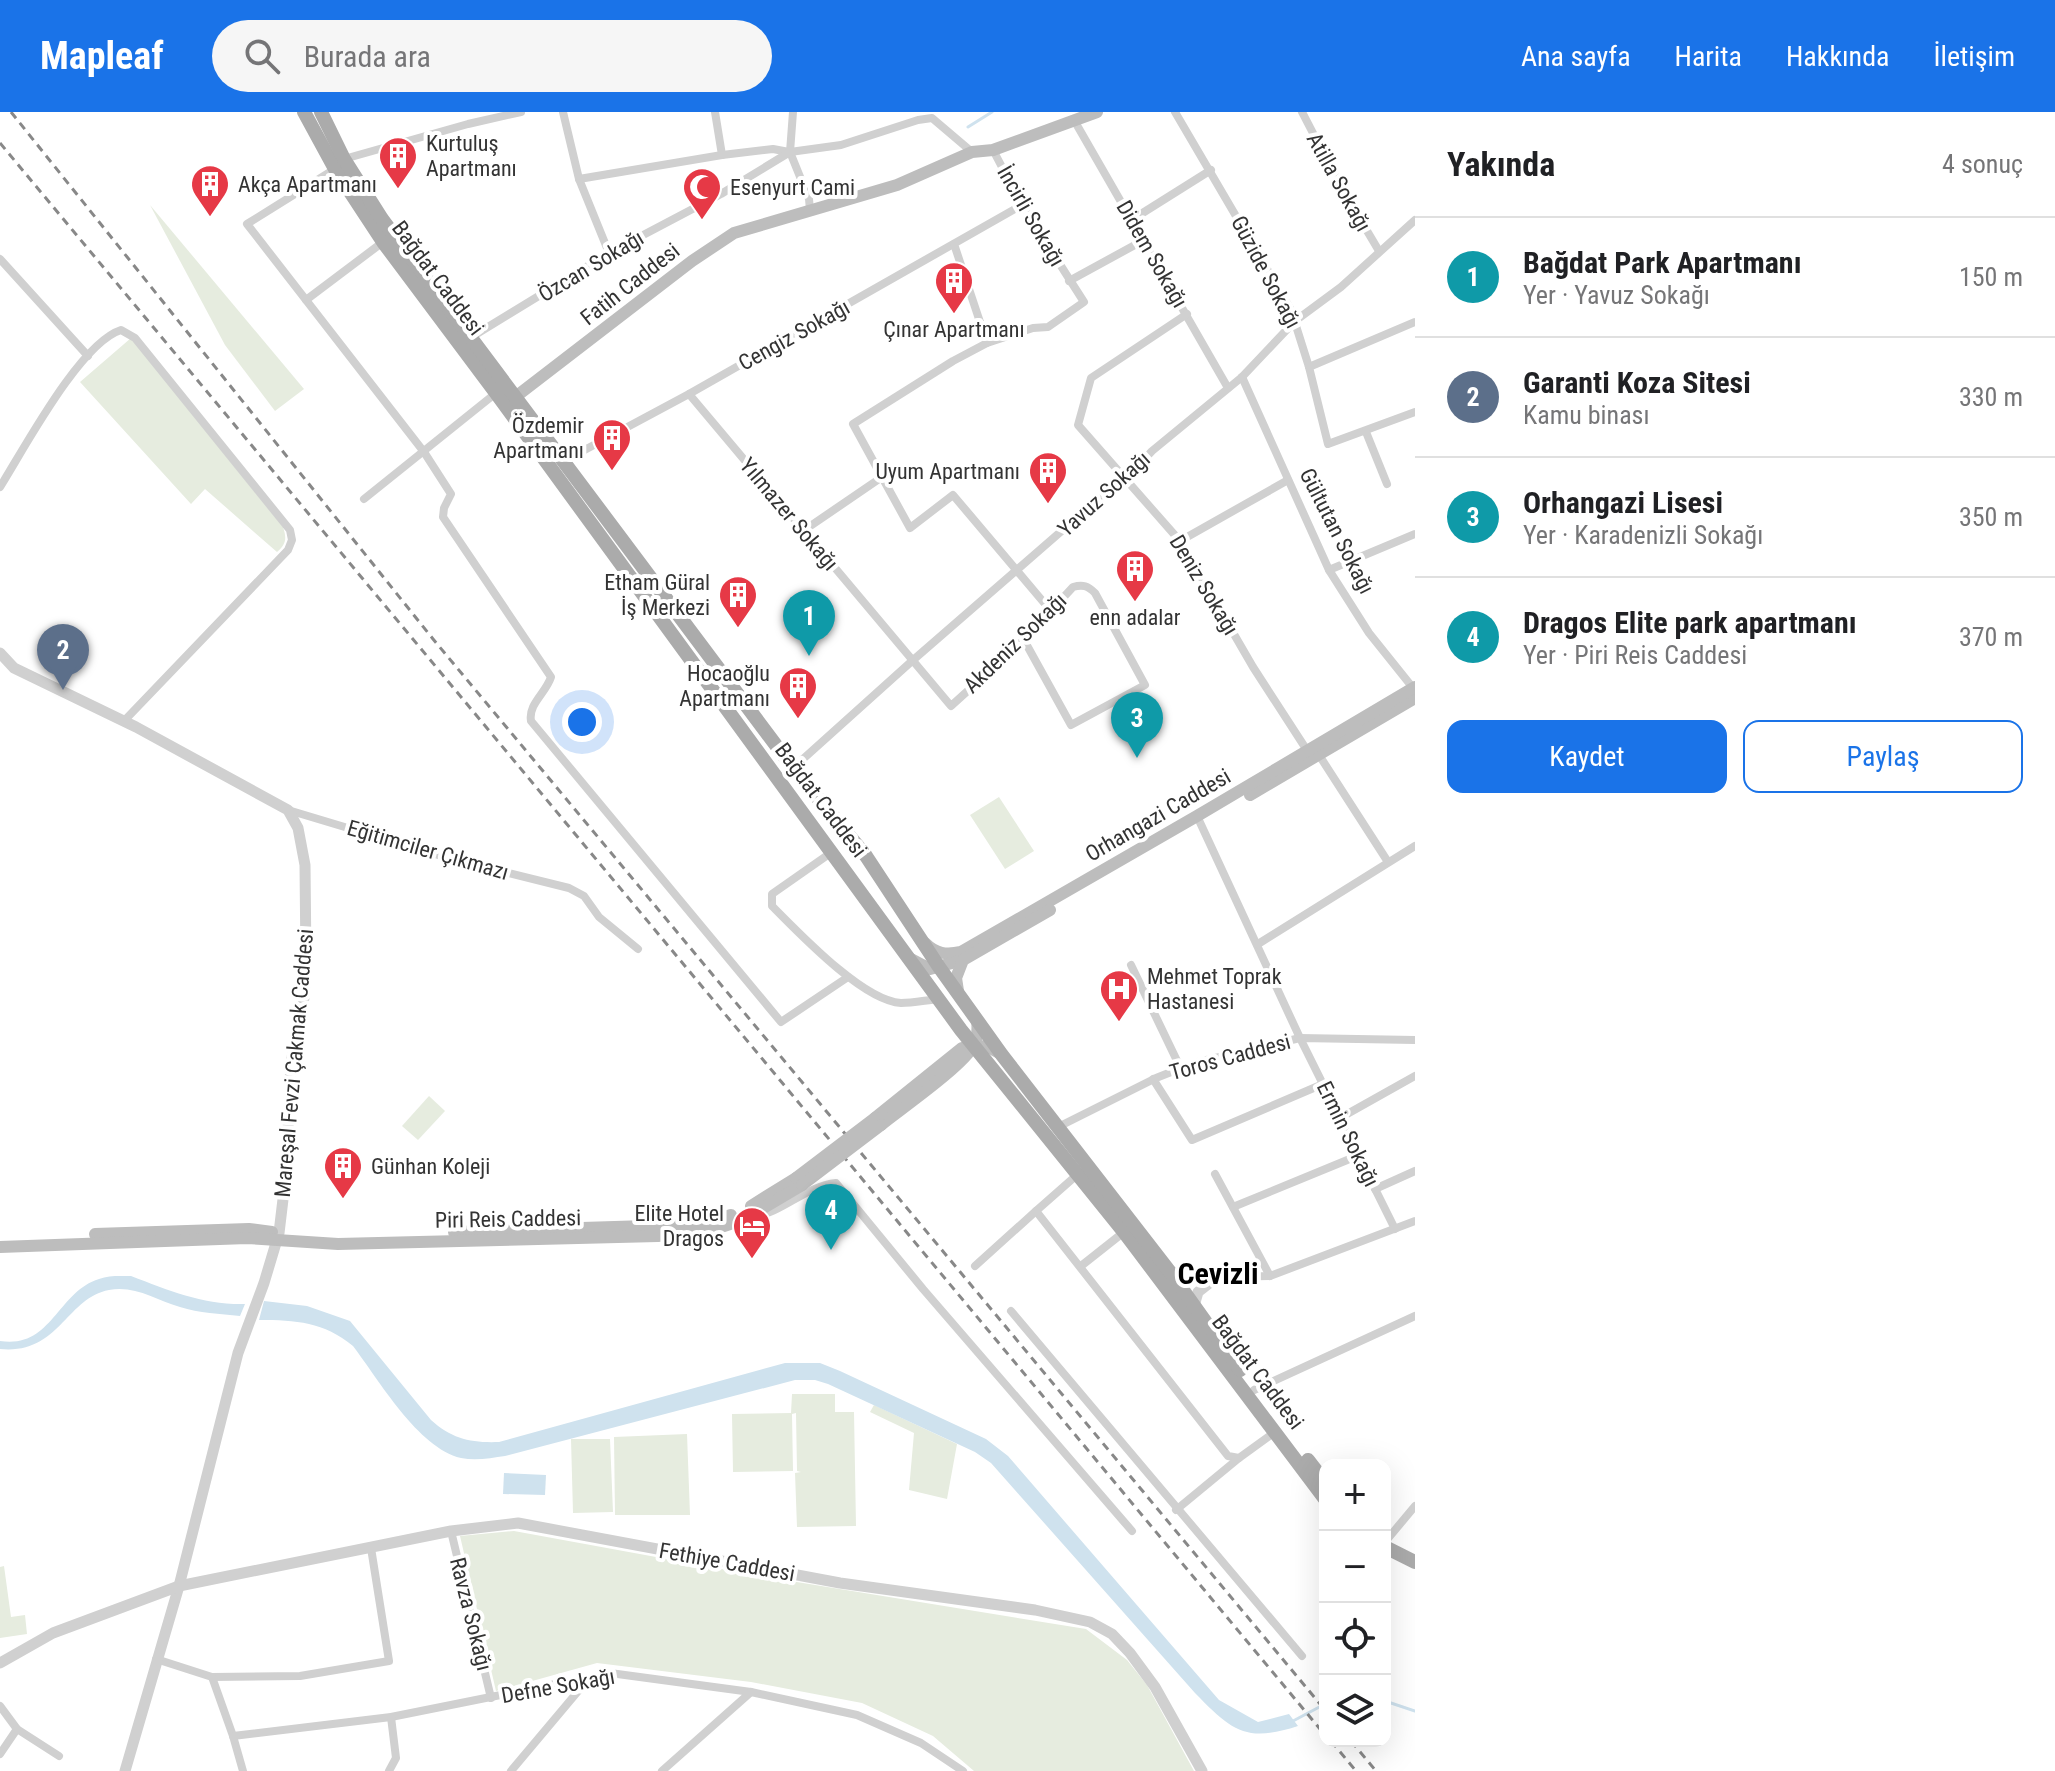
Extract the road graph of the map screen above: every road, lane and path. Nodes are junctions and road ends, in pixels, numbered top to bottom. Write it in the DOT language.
graph roads {
  1 [pos="304,112"];
  2 [pos="321,112"];
  3 [pos="521,112"];
  4 [pos="563,112"];
  5 [pos="715,112"];
  6 [pos="793,112"];
  7 [pos="1097,112"];
  8 [pos="1175,112"];
  9 [pos="1302,112"];
  10 [pos="1074,120"];
  11 [pos="993,150"];
  12 [pos="752,151"];
  13 [pos="790,152"];
  14 [pos="972,152"];
  15 [pos="722,155"];
  16 [pos="340,164"];
  17 [pos="1211,170"];
  18 [pos="759,171"];
  19 [pos="579,179"];
  20 [pos="1022,205"];
  21 [pos="810,210"];
  22 [pos="1133,219"];
  23 [pos="1415,220"];
  24 [pos="1144,240"];
  25 [pos="383,242"];
  26 [pos="954,244"];
  27 [pos="1379,251"];
  28 [pos="609,253"];
  29 [pos="0,259"];
  30 [pos="1069,281"];
  31 [pos="306,300"];
  32 [pos="1187,314"];
  33 [pos="1295,321"];
  34 [pos="1415,322"];
  35 [pos="470,339"];
  36 [pos="987,343"];
  37 [pos="88,356"];
  38 [pos="1309,367"];
  39 [pos="1242,377"];
  40 [pos="1228,388"];
  41 [pos="496,393"];
  42 [pos="689,394"];
  43 [pos="514,398"];
  44 [pos="1415,412"];
  45 [pos="1366,432"];
  46 [pos="424,452"];
  47 [pos="564,461"];
  48 [pos="882,477"];
  49 [pos="1126,479"];
  50 [pos="1288,480"];
  51 [pos="1387,484"];
  52 [pos="0,487"];
  53 [pos="364,499"];
  54 [pos="803,531"];
  55 [pos="1415,534"];
  56 [pos="1180,541"];
  57 [pos="1329,570"];
  58 [pos="1016,572"];
  59 [pos="1051,611"];
  60 [pos="1024,640"];
  61 [pos="2,657"];
  62 [pos="912,661"];
  63 [pos="14,668"];
  64 [pos="0,671"];
  65 [pos="1414,691"];
  66 [pos="951,706"];
  67 [pos="124,721"];
  68 [pos="1313,755"];
  69 [pos="793,768"];
  70 [pos="288,810"];
  71 [pos="832,816"];
  72 [pos="1199,820"];
  73 [pos="810,823"];
  74 [pos="1415,846"];
  75 [pos="832,852"];
  76 [pos="866,856"];
  77 [pos="1388,862"];
  78 [pos="843,867"];
  79 [pos="919,937"];
  80 [pos="1258,944"];
  81 [pos="638,949"];
  82 [pos="911,959"];
  83 [pos="963,960"];
  84 [pos="1131,965"];
  85 [pos="939,967"];
  86 [pos="848,977"];
  87 [pos="961,998"];
  88 [pos="939,999"];
  89 [pos="977,1019"];
  90 [pos="1300,1038"];
  91 [pos="1415,1040"];
  92 [pos="966,1051"];
  93 [pos="1002,1055"];
  94 [pos="1180,1067"];
  95 [pos="1415,1076"];
  96 [pos="1153,1079"];
  97 [pos="1323,1084"];
  98 [pos="1340,1118"];
  99 [pos="1058,1127"];
  100 [pos="1357,1156"];
  101 [pos="1415,1171"];
  102 [pos="1078,1174"];
  103 [pos="1215,1174"];
  104 [pos="799,1182"];
  105 [pos="1375,1189"];
  106 [pos="1233,1207"];
  107 [pos="1036,1211"];
  108 [pos="745,1219"];
  109 [pos="1415,1221"];
  110 [pos="1395,1229"];
  111 [pos="1124,1232"];
  112 [pos="278,1236"];
  113 [pos="0,1240"];
  114 [pos="0,1247"];
  115 [pos="975,1266"];
  116 [pos="1081,1266"];
  117 [pos="1170,1272"];
  118 [pos="1270,1276"];
  119 [pos="1218,1277"];
  120 [pos="1194,1306"];
  121 [pos="1011,1311"];
  122 [pos="1415,1316"];
  123 [pos="1254,1390"];
  124 [pos="1275,1432"];
  125 [pos="1239,1458"];
  126 [pos="1319,1474"];
  127 [pos="1319,1491"];
  128 [pos="1415,1506"];
  129 [pos="1176,1510"];
  130 [pos="451,1531"];
  131 [pos="1132,1531"];
  132 [pos="1391,1537"];
  133 [pos="371,1548"];
  134 [pos="1391,1548"];
  135 [pos="1391,1561"];
  136 [pos="1415,1562"];
  137 [pos="1415,1571"];
  138 [pos="179,1586"];
  139 [pos="1302,1656"];
  140 [pos="156,1659"];
  141 [pos="0,1663"];
  142 [pos="212,1677"];
  143 [pos="590,1677"];
  144 [pos="751,1692"];
  145 [pos="491,1698"];
  146 [pos="0,1706"];
  147 [pos="391,1717"];
  148 [pos="17,1729"];
  149 [pos="233,1736"];
  150 [pos="0,1754"];
  151 [pos="59,1756"];
  152 [pos="125,1771"];
  153 [pos="243,1771"];
  154 [pos="389,1771"];
  155 [pos="511,1771"];
  156 [pos="662,1771"];
  157 [pos="963,1771"];
  158 [pos="1202,1771"];
  1 -- 16 [label="main road, Bağdat Caddesi"];
  2 -- 16 [label="main road, Bağdat Caddesi"];
  3 -- 16 [label="street"];
  4 -- 19 [label="street"];
  5 -- 15 [label="street"];
  6 -- 13 [label="street"];
  7 -- 10 [label="main road, Fatih Caddesi"];
  8 -- 17 [label="street, Güzide Sokağı"];
  9 -- 27 [label="street, Atilla Sokağı"];
  10 -- 11 [label="main road, Fatih Caddesi"];
  10 -- 22 [label="street, Didem Sokağı"];
  11 -- 14 [label="main road, Fatih Caddesi"];
  11 -- 20 [label="street, İncirli Sokağı"];
  12 -- 13 [label="street"];
  12 -- 15 [label="street"];
  12 -- 18 [label="street"];
  13 -- 14 [label="street, Özcan Sokağı"];
  13 -- 18 [label="street, Özcan Sokağı"];
  13 -- 21 [label="street"];
  14 -- 21 [label="main road, Fatih Caddesi"];
  15 -- 19 [label="street"];
  16 -- 25 [label="main road, Bağdat Caddesi"];
  16 -- 31 [label="street"];
  16 -- 35 [label="main road, Bağdat Caddesi"];
  17 -- 22 [label="street"];
  17 -- 33 [label="street, Güzide Sokağı"];
  18 -- 28 [label="street, Özcan Sokağı"];
  19 -- 28 [label="street"];
  20 -- 26 [label="street, Cengiz Sokağı"];
  20 -- 30 [label="street, İncirli Sokağı"];
  21 -- 43 [label="main road, Fatih Caddesi"];
  22 -- 24 [label="street, Didem Sokağı"];
  23 -- 27 [label="street, Yavuz Sokağı"];
  24 -- 30 [label="street"];
  24 -- 32 [label="street, Didem Sokağı"];
  25 -- 31 [label="street"];
  25 -- 41 [label="main road, Bağdat Caddesi"];
  26 -- 36 [label="street"];
  26 -- 42 [label="street, Cengiz Sokağı"];
  27 -- 33 [label="street, Yavuz Sokağı"];
  28 -- 35 [label="street, Özcan Sokağı"];
  29 -- 37 [label="street"];
  30 -- 36 [label="street"];
  31 -- 46 [label="street"];
  32 -- 40 [label="street, Didem Sokağı"];
  32 -- 49 [label="street, Deniz Sokağı"];
  33 -- 38 [label="street, Güzide Sokağı"];
  33 -- 39 [label="street, Yavuz Sokağı"];
  34 -- 38 [label="street"];
  35 -- 43 [label="main road, Bağdat Caddesi"];
  36 -- 48 [label="street"];
  37 -- 52 [label="street"];
  37 -- 67 [label="street"];
  38 -- 45 [label="street, Güzide Sokağı"];
  39 -- 40 [label="street, Yavuz Sokağı"];
  39 -- 50 [label="street, Gültutan Sokağı"];
  40 -- 49 [label="street, Yavuz Sokağı"];
  41 -- 46 [label="street"];
  41 -- 73 [label="main road, Bağdat Caddesi"];
  42 -- 47 [label="street, Cengiz Sokağı"];
  42 -- 54 [label="street, Yılmazer Sokağı"];
  43 -- 47 [label="main road, Bağdat Caddesi"];
  44 -- 45 [label="street"];
  45 -- 51 [label="street"];
  46 -- 53 [label="street"];
  46 -- 86 [label="street"];
  47 -- 69 [label="main road, Bağdat Caddesi"];
  48 -- 54 [label="street"];
  48 -- 58 [label="street"];
  49 -- 56 [label="street, Deniz Sokağı"];
  49 -- 58 [label="street, Yavuz Sokağı"];
  50 -- 56 [label="street"];
  50 -- 57 [label="street, Gültutan Sokağı"];
  54 -- 62 [label="street, Yılmazer Sokağı"];
  55 -- 57 [label="street"];
  56 -- 68 [label="street, Deniz Sokağı"];
  57 -- 65 [label="street, Gültutan Sokağı"];
  58 -- 59 [label="street"];
  58 -- 62 [label="street, Yavuz Sokağı"];
  59 -- 60 [label="street, Akdeniz Sokağı"];
  59 -- 60 [label="street, Akdeniz Sokağı"];
  60 -- 66 [label="street, Akdeniz Sokağı"];
  61 -- 63 [label="street"];
  62 -- 66 [label="street, Yılmazer Sokağı"];
  62 -- 69 [label="street, Yavuz Sokağı"];
  63 -- 64 [label="street"];
  63 -- 67 [label="street"];
  65 -- 68 [label="main road, Orhangazi Caddesi"];
  67 -- 70 [label="street"];
  68 -- 72 [label="main road, Orhangazi Caddesi"];
  68 -- 77 [label="street, Deniz Sokağı"];
  69 -- 71 [label="main road, Bağdat Caddesi"];
  70 -- 81 [label="street, Eğitimciler Çıkmazı"];
  70 -- 112 [label="street, Mareşal Fevzi Çakmak Caddesi"];
  71 -- 73 [label="main road"];
  71 -- 76 [label="main road, Bağdat Caddesi"];
  72 -- 79 [label="main road, Orhangazi Caddesi"];
  72 -- 80 [label="street, Ermin Sokağı"];
  72 -- 83 [label="main road, Orhangazi Caddesi"];
  73 -- 75 [label="main road, Bağdat Caddesi"];
  74 -- 77 [label="street"];
  75 -- 78 [label="main road, Bağdat Caddesi"];
  75 -- 86 [label="street"];
  76 -- 78 [label="main road"];
  76 -- 79 [label="main road, Bağdat Caddesi"];
  77 -- 80 [label="street"];
  78 -- 82 [label="main road, Bağdat Caddesi"];
  79 -- 85 [label="main road, Bağdat Caddesi"];
  80 -- 90 [label="street, Ermin Sokağı"];
  82 -- 85 [label="main road"];
  82 -- 88 [label="main road, Bağdat Caddesi"];
  83 -- 85 [label="main road, Orhangazi Caddesi"];
  83 -- 87 [label="main road"];
  84 -- 94 [label="street"];
  85 -- 87 [label="main road, Bağdat Caddesi"];
  86 -- 88 [label="street"];
  87 -- 89 [label="main road, Bağdat Caddesi"];
  88 -- 92 [label="main road, Bağdat Caddesi"];
  89 -- 92 [label="main road"];
  89 -- 93 [label="main road, Bağdat Caddesi"];
  90 -- 91 [label="street, Toros Caddesi"];
  90 -- 94 [label="street, Toros Caddesi"];
  90 -- 97 [label="street, Ermin Sokağı"];
  92 -- 93 [label="main road"];
  92 -- 102 [label="main road, Bağdat Caddesi"];
  92 -- 104 [label="main road, Piri Reis Caddesi, bridge"];
  93 -- 99 [label="main road, Bağdat Caddesi"];
  94 -- 96 [label="street, Toros Caddesi"];
  95 -- 98 [label="street"];
  96 -- 97 [label="street"];
  96 -- 99 [label="street, Toros Caddesi"];
  97 -- 98 [label="street, Ermin Sokağı"];
  98 -- 100 [label="street, Ermin Sokağı"];
  99 -- 117 [label="main road, Bağdat Caddesi"];
  100 -- 105 [label="street, Ermin Sokağı"];
  100 -- 106 [label="street"];
  101 -- 105 [label="street"];
  102 -- 107 [label="street"];
  102 -- 111 [label="main road, Bağdat Caddesi"];
  103 -- 106 [label="street"];
  104 -- 108 [label="main road, Piri Reis Caddesi"];
  104 -- 112 [label="main road, Piri Reis Caddesi"];
  105 -- 110 [label="street, Ermin Sokağı"];
  106 -- 118 [label="street"];
  107 -- 115 [label="street"];
  107 -- 116 [label="street"];
  108 -- 112 [label="main road, Piri Reis Caddesi"];
  108 -- 131 [label="street"];
  109 -- 110 [label="street"];
  110 -- 118 [label="street"];
  111 -- 116 [label="street"];
  111 -- 124 [label="main road, Bağdat Caddesi"];
  112 -- 113 [label="main road, Piri Reis Caddesi"];
  112 -- 114 [label="main road, Piri Reis Caddesi"];
  112 -- 138 [label="street, Mareşal Fevzi Çakmak Caddesi"];
  116 -- 125 [label="street"];
  117 -- 119 [label="street"];
  117 -- 120 [label="main road, Bağdat Caddesi"];
  118 -- 119 [label="street"];
  119 -- 120 [label="street"];
  120 -- 123 [label="main road, Bağdat Caddesi"];
  121 -- 129 [label="street"];
  122 -- 123 [label="street"];
  123 -- 126 [label="main road, Bağdat Caddesi"];
  124 -- 125 [label="street"];
  124 -- 127 [label="main road, Bağdat Caddesi"];
  125 -- 129 [label="street"];
  128 -- 132 [label="street"];
  129 -- 139 [label="street"];
  130 -- 133 [label="street, Fethiye Caddesi"];
  130 -- 145 [label="street, Ravza Sokağı"];
  130 -- 158 [label="street, Fethiye Caddesi"];
  133 -- 138 [label="street, Fethiye Caddesi"];
  133 -- 142 [label="street"];
  134 -- 136 [label="main road"];
  135 -- 137 [label="main road"];
  138 -- 140 [label="street"];
  138 -- 141 [label="street, Fethiye Caddesi"];
  140 -- 142 [label="street"];
  140 -- 152 [label="street"];
  142 -- 149 [label="street"];
  143 -- 144 [label="street, Defne Sokağı"];
  143 -- 145 [label="street, Defne Sokağı"];
  143 -- 155 [label="street"];
  144 -- 156 [label="street"];
  144 -- 157 [label="street, Defne Sokağı"];
  145 -- 147 [label="street, Defne Sokağı"];
  146 -- 148 [label="street"];
  147 -- 149 [label="street, Defne Sokağı"];
  147 -- 154 [label="street"];
  148 -- 150 [label="street"];
  148 -- 151 [label="street"];
  149 -- 153 [label="street"];
}
